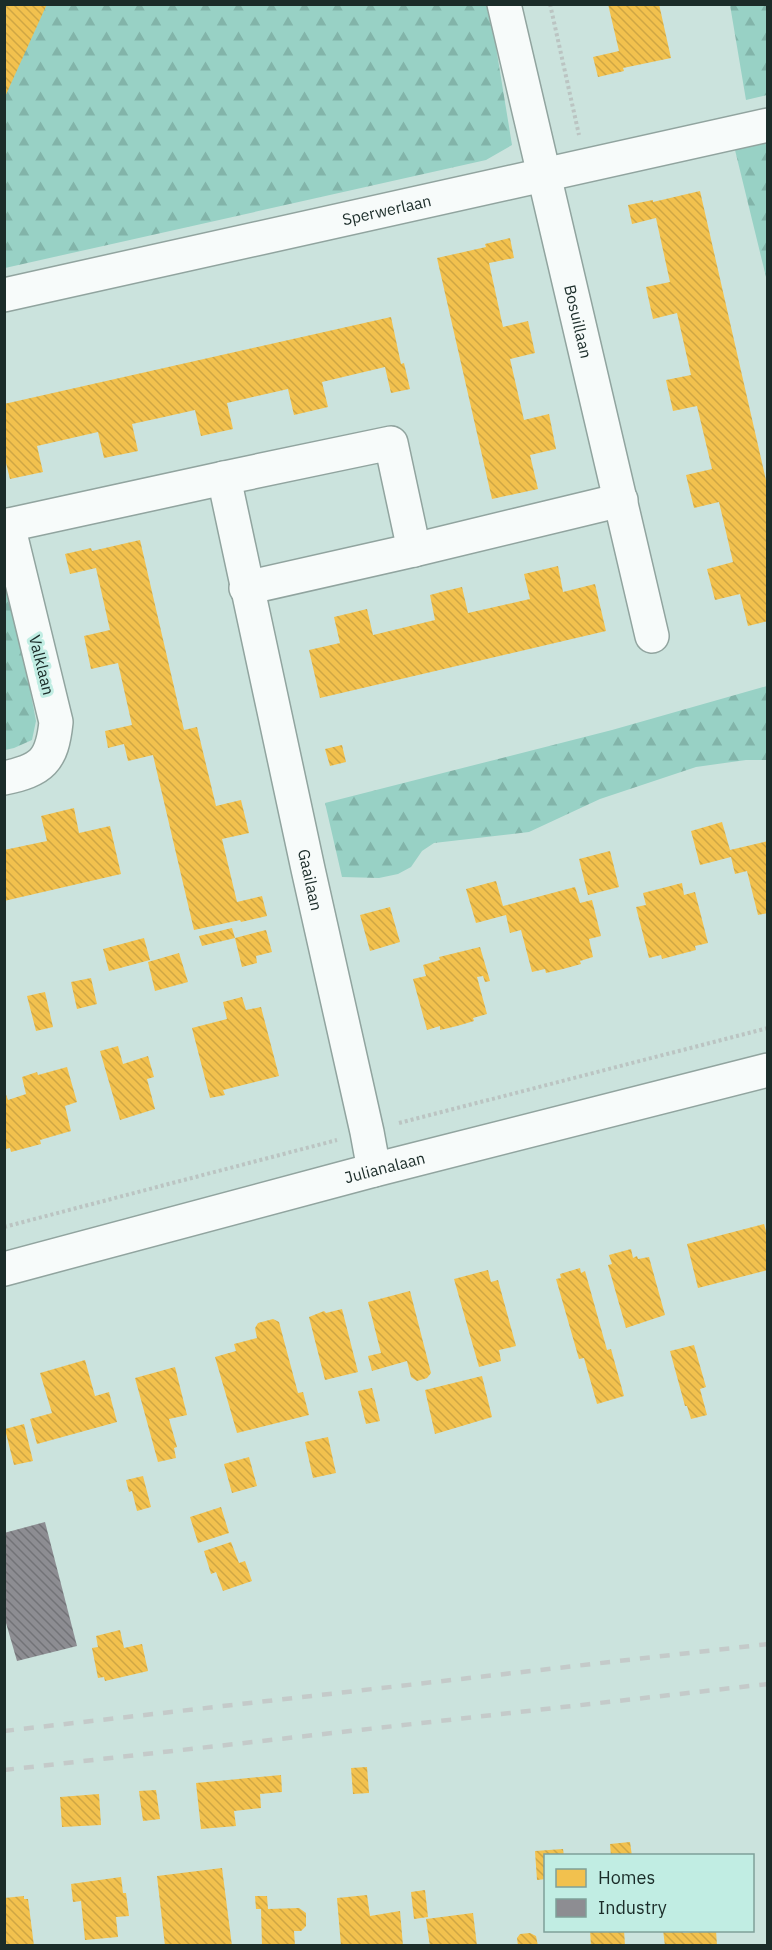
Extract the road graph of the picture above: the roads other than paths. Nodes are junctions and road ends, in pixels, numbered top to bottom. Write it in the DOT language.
graph roads {
  1 [pos="504,4"];
  2 [pos="768,125"];
  3 [pos="544,174"];
  4 [pos="4,295"];
  5 [pos="224,477"];
  6 [pos="621,500"];
  7 [pos="6,526"];
  8 [pos="414,550"];
  9 [pos="246,588"];
  10 [pos="652,636"];
  11 [pos="4,778"];
  12 [pos="768,1070"];
  13 [pos="374,1170"];
  14 [pos="4,1269"];
  1 -- 3 [label="street, Bosuillaan"];
  2 -- 3 [label="street, Sperwerlaan"];
  3 -- 4 [label="street, Sperwerlaan"];
  3 -- 6 [label="street, Bosuillaan"];
  5 -- 7 [label="street, Valklaan"];
  5 -- 8 [label="street"];
  5 -- 9 [label="street, Gaailaan"];
  6 -- 8 [label="street"];
  6 -- 10 [label="street, Bosuillaan"];
  7 -- 11 [label="street, Valklaan"];
  8 -- 9 [label="street"];
  9 -- 13 [label="street, Gaailaan"];
  12 -- 13 [label="street, Julianalaan"];
  13 -- 14 [label="street, Julianalaan"];
}
